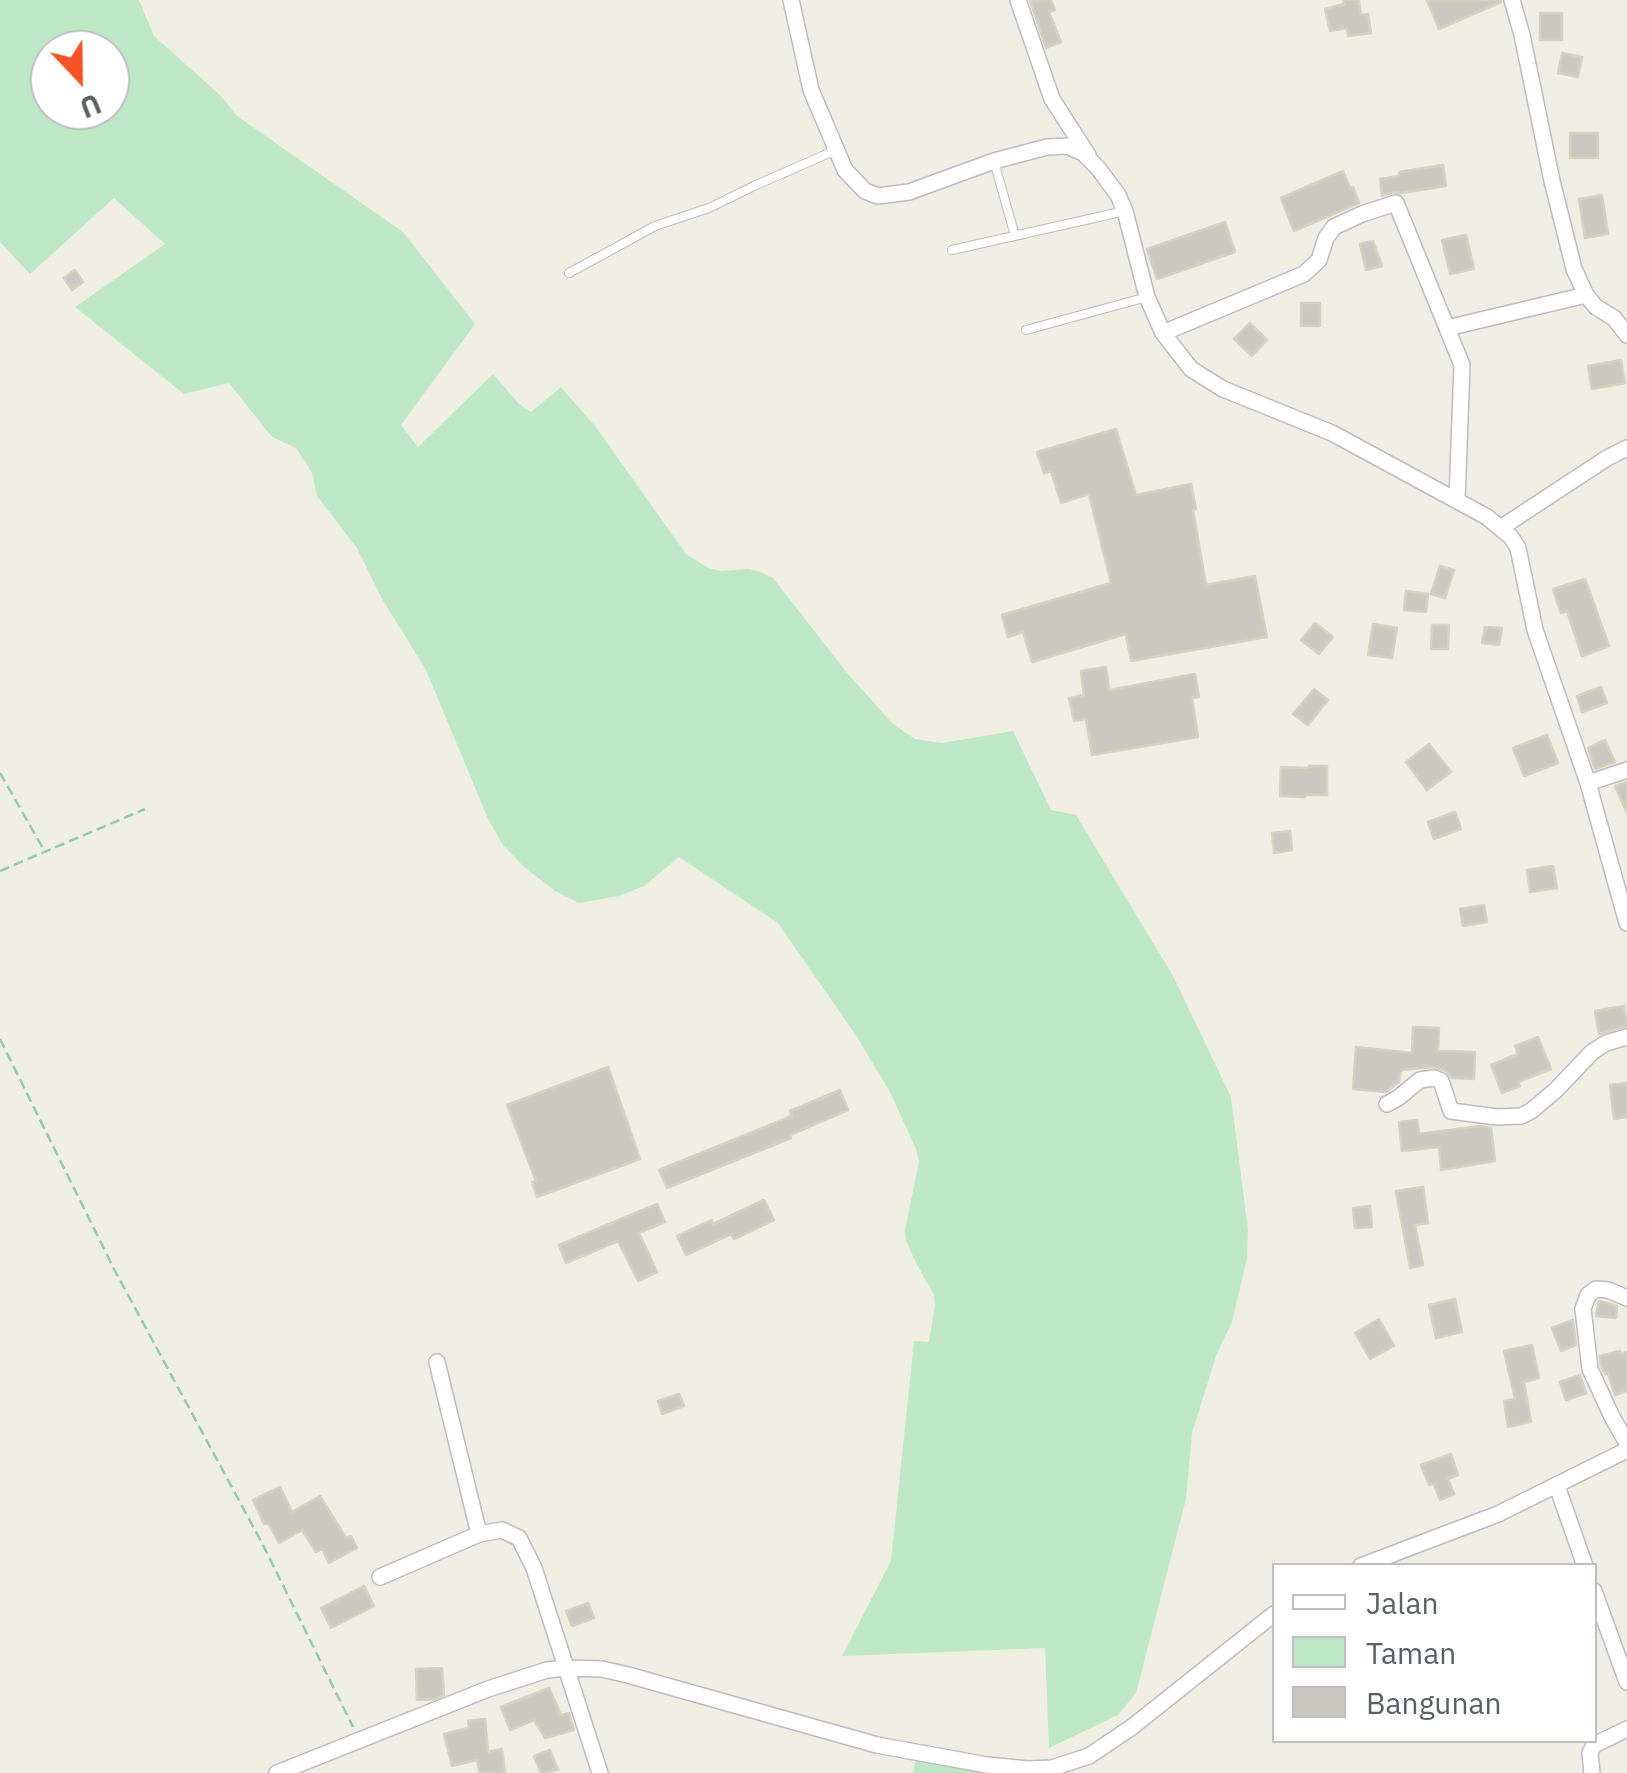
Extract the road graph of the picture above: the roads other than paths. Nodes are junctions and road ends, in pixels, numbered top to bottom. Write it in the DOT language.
graph roads {
  1 [pos="790,0"];
  2 [pos="1018,0"];
  3 [pos="1512,0"];
  4 [pos="836,150"];
  5 [pos="994,160"];
  6 [pos="1091,160"];
  7 [pos="1125,212"];
  8 [pos="1015,236"];
  9 [pos="952,250"];
  10 [pos="570,273"];
  11 [pos="1586,295"];
  12 [pos="1147,296"];
  13 [pos="1447,328"];
  14 [pos="1026,330"];
  15 [pos="1163,333"];
  16 [pos="1627,335"];
  17 [pos="1627,448"];
  18 [pos="1457,500"];
  19 [pos="1502,527"];
  20 [pos="1627,770"];
  21 [pos="1588,783"];
  22 [pos="1627,923"];
  23 [pos="1627,1037"];
  24 [pos="1387,1104"];
  25 [pos="1627,1298"];
  26 [pos="437,1362"];
  27 [pos="1627,1446"];
  28 [pos="1557,1486"];
  29 [pos="478,1534"];
  30 [pos="1369,1563"];
  31 [pos="1584,1563"];
  32 [pos="380,1577"];
  33 [pos="1597,1599"];
  34 [pos="1272,1616"];
  35 [pos="568,1668"];
  36 [pos="1627,1682"];
  37 [pos="1627,1729"];
  38 [pos="278,1773"];
  39 [pos="600,1773"];
  40 [pos="1592,1773"];
  1 -- 4 [label="street"];
  2 -- 6 [label="street"];
  3 -- 11 [label="street"];
  4 -- 5 [label="street"];
  4 -- 10 [label="lane"];
  5 -- 6 [label="street"];
  5 -- 8 [label="lane"];
  6 -- 7 [label="street"];
  7 -- 8 [label="lane"];
  7 -- 12 [label="street"];
  8 -- 9 [label="lane"];
  11 -- 13 [label="street"];
  11 -- 16 [label="street"];
  12 -- 14 [label="lane"];
  12 -- 15 [label="street"];
  13 -- 15 [label="street"];
  13 -- 18 [label="street"];
  15 -- 18 [label="street"];
  17 -- 19 [label="street"];
  18 -- 19 [label="street"];
  19 -- 21 [label="street"];
  20 -- 21 [label="street"];
  21 -- 22 [label="street"];
  23 -- 24 [label="street"];
  25 -- 27 [label="street"];
  26 -- 29 [label="street"];
  27 -- 28 [label="street"];
  28 -- 30 [label="street"];
  28 -- 31 [label="street"];
  29 -- 32 [label="street"];
  29 -- 35 [label="street"];
  33 -- 36 [label="street"];
  34 -- 35 [label="street"];
  35 -- 38 [label="street"];
  35 -- 39 [label="street"];
  37 -- 40 [label="street"];
}
